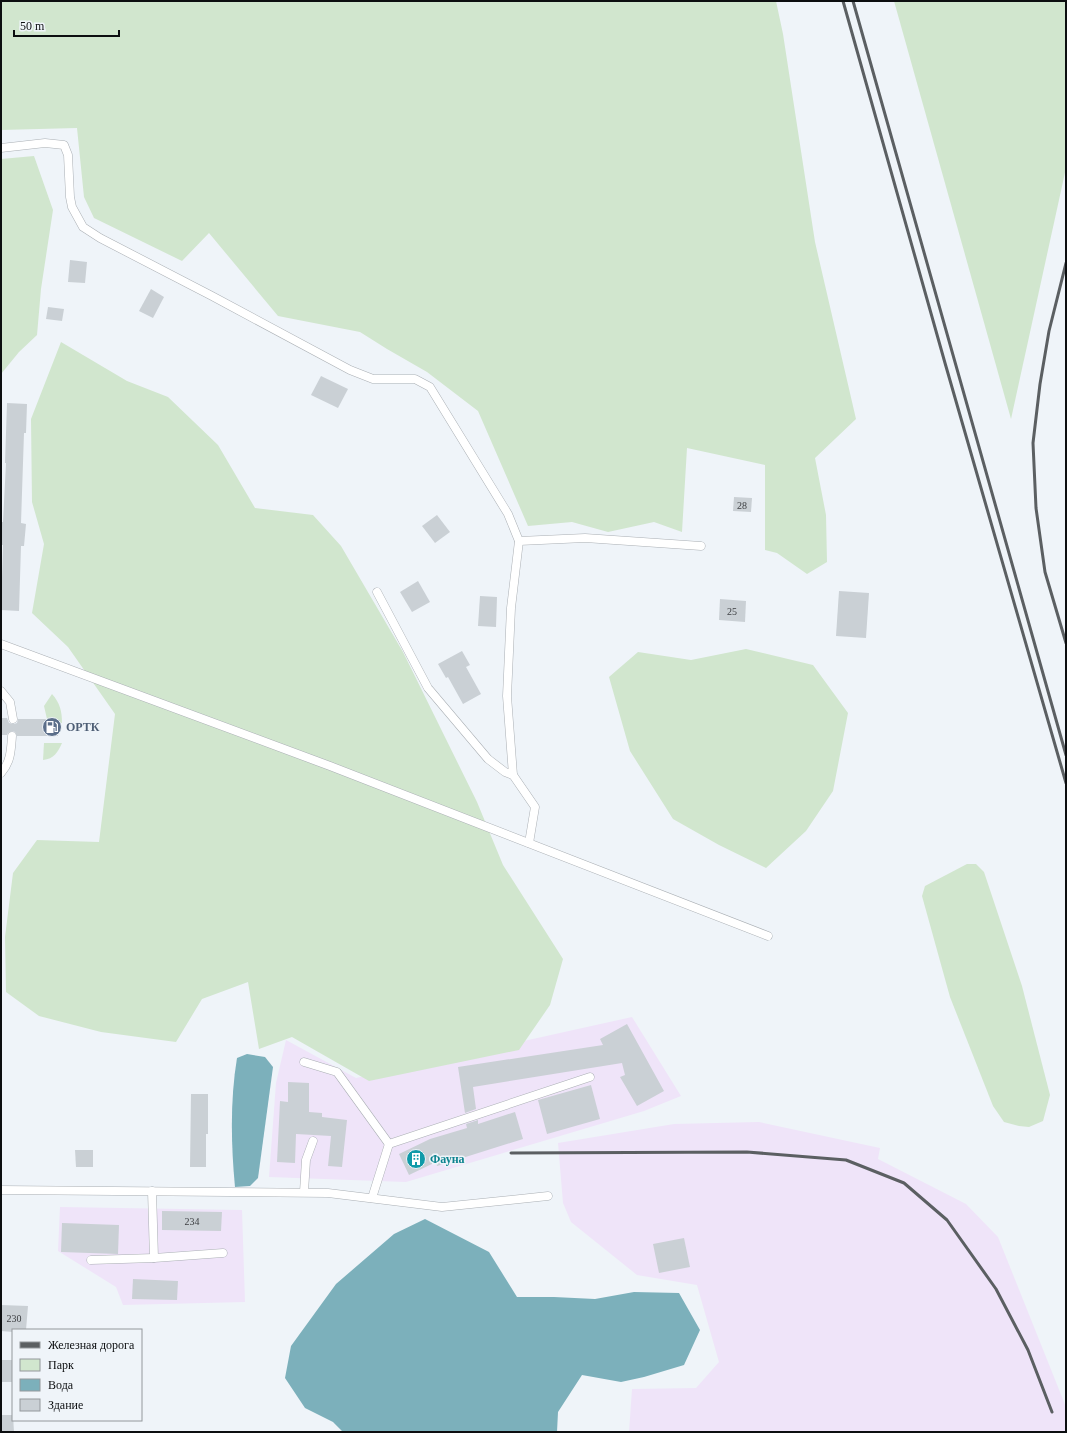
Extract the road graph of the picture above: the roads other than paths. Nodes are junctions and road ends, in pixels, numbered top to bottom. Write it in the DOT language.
graph roads {
  1 [pos="1,148"];
  2 [pos="519,541"];
  3 [pos="701,546"];
  4 [pos="377,592"];
  5 [pos="1,644"];
  6 [pos="1,691"];
  7 [pos="13,718"];
  8 [pos="12,736"];
  9 [pos="1,773"];
  10 [pos="513,775"];
  11 [pos="529,843"];
  12 [pos="768,936"];
  13 [pos="304,1062"];
  14 [pos="590,1077"];
  15 [pos="313,1141"];
  16 [pos="389,1144"];
  17 [pos="1,1190"];
  18 [pos="152,1191"];
  19 [pos="304,1192"];
  20 [pos="548,1196"];
  21 [pos="372,1198"];
  22 [pos="223,1253"];
  23 [pos="154,1258"];
  24 [pos="91,1260"];
  1 -- 2 [label="lane"];
  2 -- 3 [label="lane"];
  2 -- 10 [label="lane"];
  4 -- 10 [label="lane"];
  5 -- 11 [label="lane"];
  6 -- 7 [label="lane"];
  8 -- 9 [label="lane"];
  10 -- 11 [label="lane"];
  11 -- 12 [label="lane"];
  13 -- 16 [label="lane"];
  14 -- 16 [label="lane"];
  15 -- 19 [label="lane"];
  16 -- 21 [label="lane"];
  17 -- 18 [label="lane"];
  18 -- 19 [label="lane"];
  18 -- 23 [label="lane"];
  19 -- 21 [label="lane"];
  20 -- 21 [label="lane"];
  22 -- 23 [label="lane"];
  23 -- 24 [label="lane"];
}
